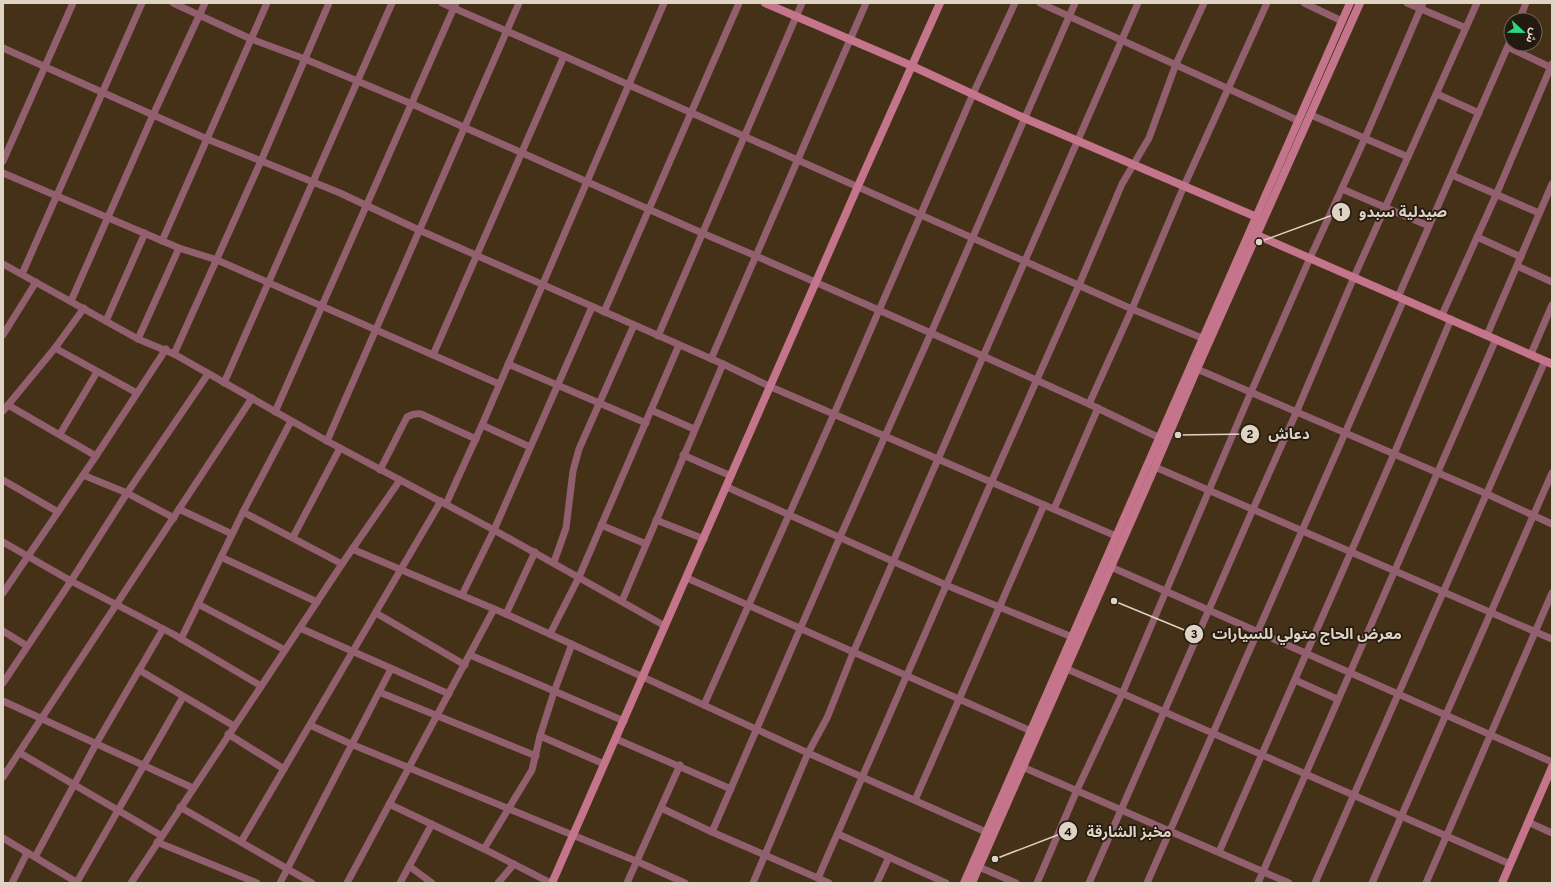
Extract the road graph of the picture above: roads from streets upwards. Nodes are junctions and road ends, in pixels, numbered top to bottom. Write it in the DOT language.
graph roads {
  1 [pos="73,3"];
  2 [pos="142,3"];
  3 [pos="173,3"];
  4 [pos="205,3"];
  5 [pos="267,3"];
  6 [pos="329,3"];
  7 [pos="392,3"];
  8 [pos="442,3"];
  9 [pos="518,3"];
  10 [pos="664,3"];
  11 [pos="739,3"];
  12 [pos="765,3"];
  13 [pos="802,3"];
  14 [pos="866,3"];
  15 [pos="940,3"];
  16 [pos="1015,3"];
  17 [pos="1040,3"];
  18 [pos="1075,3"];
  19 [pos="1138,3"];
  20 [pos="1204,3"];
  21 [pos="1267,3"];
  22 [pos="1304,3"];
  23 [pos="1350,3"];
  24 [pos="1360,3"];
  25 [pos="1407,3"];
  26 [pos="1477,3"];
  27 [pos="455,6"];
  28 [pos="1422,6"];
  29 [pos="200,16"];
  30 [pos="1070,16"];
  31 [pos="796,17"];
  32 [pos="1342,20"];
  33 [pos="1466,28"];
  34 [pos="506,31"];
  35 [pos="251,39"];
  36 [pos="850,39"];
  37 [pos="1122,40"];
  38 [pos="3,48"];
  39 [pos="1506,52"];
  40 [pos="1520,52"];
  41 [pos="564,56"];
  42 [pos="305,59"];
  43 [pos="1176,64"];
  44 [pos="912,66"];
  45 [pos="1552,66"];
  46 [pos="44,67"];
  47 [pos="358,81"];
  48 [pos="628,85"];
  49 [pos="1228,89"];
  50 [pos="102,92"];
  51 [pos="973,94"];
  52 [pos="1437,94"];
  53 [pos="412,104"];
  54 [pos="690,113"];
  55 [pos="1479,113"];
  56 [pos="153,115"];
  57 [pos="1311,115"];
  58 [pos="1024,118"];
  59 [pos="1297,120"];
  60 [pos="464,127"];
  61 [pos="745,137"];
  62 [pos="1365,138"];
  63 [pos="207,139"];
  64 [pos="1078,140"];
  65 [pos="521,153"];
  66 [pos="1408,157"];
  67 [pos="798,160"];
  68 [pos="3,161"];
  69 [pos="261,161"];
  70 [pos="1133,165"];
  71 [pos="3,172"];
  72 [pos="1452,175"];
  73 [pos="313,182"];
  74 [pos="587,182"];
  75 [pos="1552,184"];
  76 [pos="858,186"];
  77 [pos="1184,186"];
  78 [pos="1342,189"];
  79 [pos="56,195"];
  80 [pos="1496,195"];
  81 [pos="367,206"];
  82 [pos="1386,208"];
  83 [pos="648,209"];
  84 [pos="1539,213"];
  85 [pos="922,215"];
  86 [pos="108,218"];
  87 [pos="1259,218"];
  88 [pos="1429,226"];
  89 [pos="418,230"];
  90 [pos="145,233"];
  91 [pos="702,233"];
  92 [pos="1253,233"];
  93 [pos="973,238"];
  94 [pos="1477,238"];
  95 [pos="162,241"];
  96 [pos="179,248"];
  97 [pos="477,255"];
  98 [pos="756,256"];
  99 [pos="1521,256"];
  100 [pos="1310,258"];
  101 [pos="217,260"];
  102 [pos="1025,260"];
  103 [pos="3,264"];
  104 [pos="1517,266"];
  105 [pos="22,274"];
  106 [pos="1354,277"];
  107 [pos="36,282"];
  108 [pos="1552,282"];
  109 [pos="269,283"];
  110 [pos="816,283"];
  111 [pos="543,284"];
  112 [pos="1079,285"];
  113 [pos="1401,298"];
  114 [pos="71,301"];
  115 [pos="1552,305"];
  116 [pos="321,307"];
  117 [pos="592,307"];
  118 [pos="84,308"];
  119 [pos="1132,309"];
  120 [pos="879,311"];
  121 [pos="604,312"];
  122 [pos="1442,315"];
  123 [pos="1451,319"];
  124 [pos="106,321"];
  125 [pos="634,325"];
  126 [pos="375,331"];
  127 [pos="931,333"];
  128 [pos="3,335"];
  129 [pos="1486,335"];
  130 [pos="658,336"];
  131 [pos="1202,338"];
  132 [pos="138,339"];
  133 [pos="1496,339"];
  134 [pos="679,345"];
  135 [pos="54,348"];
  136 [pos="166,349"];
  137 [pos="174,354"];
  138 [pos="1531,354"];
  139 [pos="434,355"];
  140 [pos="983,356"];
  141 [pos="711,359"];
  142 [pos="1549,362"];
  143 [pos="508,364"];
  144 [pos="723,364"];
  145 [pos="1196,369"];
  146 [pos="97,372"];
  147 [pos="208,374"];
  148 [pos="1036,380"];
  149 [pos="224,383"];
  150 [pos="499,384"];
  151 [pos="558,385"];
  152 [pos="771,387"];
  153 [pos="1251,392"];
  154 [pos="137,393"];
  155 [pos="252,398"];
  156 [pos="600,402"];
  157 [pos="1089,404"];
  158 [pos="5,408"];
  159 [pos="1098,408"];
  160 [pos="651,410"];
  161 [pos="275,412"];
  162 [pos="1296,413"];
  163 [pos="834,414"];
  164 [pos="291,420"];
  165 [pos="646,423"];
  166 [pos="482,425"];
  167 [pos="694,429"];
  168 [pos="1346,433"];
  169 [pos="60,434"];
  170 [pos="885,437"];
  171 [pos="476,439"];
  172 [pos="1163,439"];
  173 [pos="327,441"];
  174 [pos="530,447"];
  175 [pos="340,448"];
  176 [pos="1394,454"];
  177 [pos="683,455"];
  178 [pos="96,456"];
  179 [pos="938,459"];
  180 [pos="1155,467"];
  181 [pos="380,470"];
  182 [pos="1438,473"];
  183 [pos="1552,473"];
  184 [pos="83,475"];
  185 [pos="731,476"];
  186 [pos="3,480"];
  187 [pos="400,480"];
  188 [pos="991,483"];
  189 [pos="727,487"];
  190 [pos="1209,489"];
  191 [pos="127,493"];
  192 [pos="1487,494"];
  193 [pos="1138,497"];
  194 [pos="444,502"];
  195 [pos="1044,505"];
  196 [pos="179,509"];
  197 [pos="1054,509"];
  198 [pos="1253,509"];
  199 [pos="58,512"];
  200 [pos="243,512"];
  201 [pos="790,514"];
  202 [pos="1533,515"];
  203 [pos="174,518"];
  204 [pos="656,520"];
  205 [pos="1552,524"];
  206 [pos="601,525"];
  207 [pos="494,530"];
  208 [pos="1302,530"];
  209 [pos="232,534"];
  210 [pos="1116,536"];
  211 [pos="293,537"];
  212 [pos="840,537"];
  213 [pos="704,538"];
  214 [pos="3,542"];
  215 [pos="646,544"];
  216 [pos="352,549"];
  217 [pos="1350,551"];
  218 [pos="535,552"];
  219 [pos="27,556"];
  220 [pos="221,558"];
  221 [pos="894,561"];
  222 [pos="554,562"];
  223 [pos="342,564"];
  224 [pos="1111,567"];
  225 [pos="402,569"];
  226 [pos="1395,571"];
  227 [pos="579,577"];
  228 [pos="687,578"];
  229 [pos="71,581"];
  230 [pos="946,585"];
  231 [pos="1166,591"];
  232 [pos="3,592"];
  233 [pos="1444,592"];
  234 [pos="1552,593"];
  235 [pos="462,595"];
  236 [pos="622,601"];
  237 [pos="317,602"];
  238 [pos="116,604"];
  239 [pos="198,604"];
  240 [pos="749,606"];
  241 [pos="999,607"];
  242 [pos="494,609"];
  243 [pos="1210,610"];
  244 [pos="376,613"];
  245 [pos="1491,613"];
  246 [pos="506,614"];
  247 [pos="666,626"];
  248 [pos="300,628"];
  249 [pos="163,629"];
  250 [pos="800,629"];
  251 [pos="3,631"];
  252 [pos="1257,632"];
  253 [pos="1535,632"];
  254 [pos="550,634"];
  255 [pos="1072,637"];
  256 [pos="181,639"];
  257 [pos="1552,639"];
  258 [pos="572,644"];
  259 [pos="27,646"];
  260 [pos="285,650"];
  261 [pos="353,652"];
  262 [pos="853,652"];
  263 [pos="1307,653"];
  264 [pos="470,655"];
  265 [pos="464,665"];
  266 [pos="391,669"];
  267 [pos="1066,669"];
  268 [pos="139,670"];
  269 [pos="1350,672"];
  270 [pos="907,676"];
  271 [pos="643,677"];
  272 [pos="1295,680"];
  273 [pos="3,683"];
  274 [pos="261,686"];
  275 [pos="379,692"];
  276 [pos="554,692"];
  277 [pos="449,694"];
  278 [pos="1122,694"];
  279 [pos="1398,694"];
  280 [pos="183,697"];
  281 [pos="959,699"];
  282 [pos="1337,699"];
  283 [pos="3,701"];
  284 [pos="704,705"];
  285 [pos="1164,712"];
  286 [pos="1445,715"];
  287 [pos="437,716"];
  288 [pos="42,719"];
  289 [pos="624,721"];
  290 [pos="310,725"];
  291 [pos="234,726"];
  292 [pos="757,728"];
  293 [pos="1030,731"];
  294 [pos="228,734"];
  295 [pos="1212,734"];
  296 [pos="1491,735"];
  297 [pos="540,736"];
  298 [pos="616,738"];
  299 [pos="96,744"];
  300 [pos="351,744"];
  301 [pos="20,753"];
  302 [pos="808,753"];
  303 [pos="1262,755"];
  304 [pos="536,756"];
  305 [pos="1552,762"];
  306 [pos="604,764"];
  307 [pos="680,765"];
  308 [pos="143,766"];
  309 [pos="1020,766"];
  310 [pos="1552,767"];
  311 [pos="409,768"];
  312 [pos="284,769"];
  313 [pos="1306,774"];
  314 [pos="3,777"];
  315 [pos="863,777"];
  316 [pos="74,784"];
  317 [pos="193,788"];
  318 [pos="731,789"];
  319 [pos="1077,790"];
  320 [pos="1354,795"];
  321 [pos="915,800"];
  322 [pos="389,804"];
  323 [pos="180,807"];
  324 [pos="661,808"];
  325 [pos="508,809"];
  326 [pos="1122,810"];
  327 [pos="118,811"];
  328 [pos="1402,816"];
  329 [pos="1528,822"];
  330 [pos="432,824"];
  331 [pos="1170,830"];
  332 [pos="712,832"];
  333 [pos="986,832"];
  334 [pos="1552,833"];
  335 [pos="838,834"];
  336 [pos="574,835"];
  337 [pos="1446,835"];
  338 [pos="162,836"];
  339 [pos="3,838"];
  340 [pos="157,842"];
  341 [pos="242,842"];
  342 [pos="484,849"];
  343 [pos="1219,852"];
  344 [pos="28,853"];
  345 [pos="765,855"];
  346 [pos="35,857"];
  347 [pos="889,857"];
  348 [pos="636,861"];
  349 [pos="514,864"];
  350 [pos="1510,864"];
  351 [pos="409,866"];
  352 [pos="979,867"];
  353 [pos="287,869"];
  354 [pos="1263,871"];
  355 [pos="818,878"];
  356 [pos="78,882"];
  357 [pos="12,883"];
  358 [pos="131,883"];
  359 [pos="257,883"];
  360 [pos="280,883"];
  361 [pos="312,883"];
  362 [pos="347,883"];
  363 [pos="400,883"];
  364 [pos="432,883"];
  365 [pos="498,883"];
  366 [pos="552,883"];
  367 [pos="627,883"];
  368 [pos="685,883"];
  369 [pos="753,883"];
  370 [pos="829,883"];
  371 [pos="877,883"];
  372 [pos="946,883"];
  373 [pos="964,883"];
  374 [pos="972,883"];
  375 [pos="1016,883"];
  376 [pos="1037,883"];
  377 [pos="1089,883"];
  378 [pos="1147,883"];
  379 [pos="1258,883"];
  380 [pos="1289,883"];
  381 [pos="1315,883"];
  382 [pos="1372,883"];
  383 [pos="1426,883"];
  384 [pos="1502,883"];
  1 -- 46 [label="street"];
  2 -- 50 [label="street"];
  3 -- 29 [label="street"];
  4 -- 29 [label="street"];
  5 -- 35 [label="street"];
  6 -- 42 [label="street"];
  7 -- 47 [label="street"];
  8 -- 27 [label="street"];
  9 -- 34 [label="street"];
  10 -- 48 [label="street"];
  11 -- 54 [label="street"];
  12 -- 31 [label="street"];
  13 -- 31 [label="street"];
  14 -- 36 [label="street"];
  15 -- 44 [label="street"];
  16 -- 51 [label="street"];
  17 -- 30 [label="street"];
  18 -- 30 [label="street"];
  19 -- 37 [label="street"];
  20 -- 43 [label="street"];
  21 -- 49 [label="street"];
  22 -- 32 [label="street"];
  23 -- 32 [label="street"];
  24 -- 57 [label="street"];
  25 -- 28 [label="street"];
  26 -- 33 [label="street"];
  27 -- 34 [label="street"];
  27 -- 53 [label="street"];
  28 -- 33 [label="street"];
  28 -- 62 [label="street"];
  29 -- 35 [label="street"];
  29 -- 56 [label="street"];
  30 -- 37 [label="street"];
  30 -- 58 [label="street"];
  31 -- 36 [label="street"];
  31 -- 61 [label="street"];
  32 -- 59 [label="street"];
  33 -- 52 [label="street"];
  34 -- 41 [label="street"];
  34 -- 60 [label="street"];
  35 -- 42 [label="street"];
  35 -- 63 [label="street"];
  36 -- 44 [label="street"];
  36 -- 67 [label="street"];
  37 -- 43 [label="street"];
  37 -- 64 [label="street"];
  38 -- 46 [label="street"];
  39 -- 55 [label="street"];
  40 -- 45 [label="street"];
  41 -- 48 [label="street"];
  41 -- 65 [label="street"];
  42 -- 47 [label="street"];
  42 -- 69 [label="street"];
  43 -- 49 [label="street"];
  43 -- 70 [label="street"];
  44 -- 51 [label="street"];
  44 -- 76 [label="street"];
  45 -- 80 [label="street"];
  46 -- 50 [label="street"];
  46 -- 68 [label="street"];
  47 -- 53 [label="street"];
  47 -- 73 [label="street"];
  48 -- 54 [label="street"];
  48 -- 74 [label="street"];
  49 -- 59 [label="street"];
  49 -- 77 [label="street"];
  50 -- 56 [label="street"];
  50 -- 79 [label="street"];
  51 -- 58 [label="street"];
  51 -- 85 [label="street"];
  52 -- 55 [label="street"];
  52 -- 66 [label="street"];
  53 -- 60 [label="street"];
  53 -- 81 [label="street"];
  54 -- 61 [label="street"];
  54 -- 83 [label="street"];
  55 -- 72 [label="street"];
  56 -- 63 [label="street"];
  56 -- 86 [label="street"];
  57 -- 62 [label="street"];
  57 -- 87 [label="street"];
  58 -- 64 [label="street"];
  58 -- 93 [label="street"];
  59 -- 87 [label="street"];
  60 -- 65 [label="street"];
  60 -- 89 [label="street"];
  61 -- 67 [label="street"];
  61 -- 91 [label="street"];
  62 -- 66 [label="street"];
  62 -- 78 [label="street"];
  63 -- 69 [label="street"];
  63 -- 95 [label="street"];
  64 -- 70 [label="street"];
  64 -- 102 [label="street"];
  65 -- 74 [label="street"];
  65 -- 97 [label="street"];
  66 -- 82 [label="street"];
  67 -- 76 [label="street"];
  67 -- 98 [label="street"];
  69 -- 73 [label="street"];
  69 -- 101 [label="street"];
  70 -- 77 [label="street"];
  70 -- 112 [label="street"];
  71 -- 79 [label="street"];
  72 -- 80 [label="street"];
  72 -- 88 [label="street"];
  73 -- 81 [label="street"];
  73 -- 109 [label="street"];
  74 -- 83 [label="street"];
  74 -- 111 [label="street"];
  75 -- 84 [label="street"];
  76 -- 85 [label="street"];
  76 -- 110 [label="street"];
  77 -- 87 [label="street"];
  77 -- 119 [label="street"];
  78 -- 82 [label="street"];
  78 -- 100 [label="street"];
  79 -- 86 [label="street"];
  79 -- 105 [label="street"];
  80 -- 84 [label="street"];
  80 -- 94 [label="street"];
  81 -- 89 [label="street"];
  81 -- 116 [label="street"];
  82 -- 88 [label="street"];
  82 -- 106 [label="street"];
  83 -- 91 [label="street"];
  83 -- 121 [label="street"];
  84 -- 99 [label="street"];
  85 -- 93 [label="street"];
  85 -- 120 [label="street"];
  86 -- 90 [label="street"];
  86 -- 114 [label="street"];
  87 -- 92 [label="street"];
  88 -- 113 [label="street"];
  89 -- 97 [label="street"];
  89 -- 126 [label="street"];
  90 -- 95 [label="street"];
  90 -- 124 [label="street"];
  91 -- 98 [label="street"];
  91 -- 130 [label="street"];
  92 -- 100 [label="street"];
  92 -- 131 [label="street"];
  92 -- 145 [label="street"];
  93 -- 102 [label="street"];
  93 -- 127 [label="street"];
  94 -- 99 [label="street"];
  94 -- 122 [label="street"];
  95 -- 96 [label="street"];
  96 -- 101 [label="street"];
  96 -- 132 [label="street"];
  97 -- 111 [label="street"];
  97 -- 139 [label="street"];
  98 -- 110 [label="street"];
  98 -- 141 [label="street"];
  99 -- 104 [label="street"];
  100 -- 106 [label="street"];
  100 -- 153 [label="street"];
  101 -- 109 [label="street"];
  101 -- 137 [label="street"];
  102 -- 112 [label="street"];
  102 -- 140 [label="street"];
  103 -- 105 [label="street"];
  104 -- 108 [label="street"];
  104 -- 129 [label="street"];
  105 -- 107 [label="street"];
  106 -- 113 [label="street"];
  106 -- 162 [label="street"];
  107 -- 114 [label="street"];
  107 -- 128 [label="street"];
  109 -- 116 [label="street"];
  109 -- 149 [label="street"];
  110 -- 120 [label="street"];
  110 -- 152 [label="street"];
  111 -- 117 [label="street"];
  111 -- 143 [label="street"];
  112 -- 119 [label="street"];
  112 -- 148 [label="street"];
  113 -- 122 [label="street"];
  113 -- 168 [label="street"];
  114 -- 118 [label="street"];
  115 -- 138 [label="street"];
  116 -- 126 [label="street"];
  116 -- 161 [label="street"];
  117 -- 121 [label="street"];
  117 -- 151 [label="street"];
  118 -- 124 [label="street"];
  118 -- 135 [label="street"];
  119 -- 131 [label="street"];
  119 -- 157 [label="street"];
  120 -- 127 [label="street"];
  120 -- 163 [label="street"];
  121 -- 125 [label="street"];
  122 -- 123 [label="street"];
  123 -- 129 [label="street"];
  123 -- 176 [label="street"];
  124 -- 132 [label="street"];
  125 -- 130 [label="street"];
  125 -- 156 [label="street"];
  126 -- 139 [label="street"];
  126 -- 173 [label="street"];
  127 -- 140 [label="street"];
  127 -- 170 [label="street"];
  129 -- 133 [label="street"];
  130 -- 134 [label="street"];
  131 -- 172 [label="street"];
  132 -- 136 [label="street"];
  133 -- 138 [label="street"];
  133 -- 182 [label="street"];
  134 -- 141 [label="street"];
  134 -- 160 [label="street"];
  135 -- 146 [label="street"];
  135 -- 158 [label="street"];
  136 -- 137 [label="street"];
  136 -- 154 [label="street"];
  137 -- 147 [label="street"];
  138 -- 142 [label="street"];
  139 -- 150 [label="street"];
  140 -- 148 [label="street"];
  140 -- 179 [label="street"];
  141 -- 144 [label="street"];
  142 -- 192 [label="street"];
  143 -- 150 [label="street"];
  143 -- 151 [label="street"];
  144 -- 152 [label="street"];
  144 -- 167 [label="street"];
  145 -- 153 [label="street"];
  145 -- 172 [label="street"];
  146 -- 154 [label="street"];
  146 -- 169 [label="street"];
  147 -- 149 [label="street"];
  147 -- 191 [label="street"];
  148 -- 157 [label="street"];
  148 -- 188 [label="street"];
  149 -- 155 [label="street"];
  150 -- 166 [label="street"];
  151 -- 156 [label="street"];
  151 -- 174 [label="street"];
  152 -- 163 [label="street"];
  152 -- 185 [label="street"];
  153 -- 162 [label="street"];
  153 -- 190 [label="street"];
  154 -- 178 [label="street"];
  155 -- 161 [label="street"];
  155 -- 196 [label="street"];
  156 -- 165 [label="street"];
  156 -- 222 [label="street"];
  157 -- 159 [label="street"];
  158 -- 169 [label="street"];
  159 -- 172 [label="street"];
  159 -- 197 [label="street"];
  160 -- 165 [label="street"];
  160 -- 167 [label="street"];
  161 -- 164 [label="street"];
  162 -- 168 [label="street"];
  162 -- 198 [label="street"];
  163 -- 170 [label="street"];
  163 -- 201 [label="street"];
  164 -- 173 [label="street"];
  164 -- 200 [label="street"];
  165 -- 206 [label="street"];
  166 -- 171 [label="street"];
  166 -- 174 [label="street"];
  167 -- 177 [label="street"];
  168 -- 176 [label="street"];
  168 -- 208 [label="street"];
  169 -- 178 [label="street"];
  170 -- 179 [label="street"];
  170 -- 212 [label="street"];
  171 -- 181 [label="street"];
  171 -- 194 [label="street"];
  172 -- 180 [label="street"];
  172 -- 193 [label="street"];
  173 -- 175 [label="street"];
  174 -- 207 [label="street"];
  175 -- 181 [label="street"];
  175 -- 211 [label="street"];
  176 -- 182 [label="street"];
  176 -- 217 [label="street"];
  177 -- 185 [label="street"];
  177 -- 204 [label="street"];
  178 -- 184 [label="street"];
  179 -- 188 [label="street"];
  179 -- 221 [label="street"];
  180 -- 190 [label="street"];
  180 -- 193 [label="street"];
  181 -- 187 [label="street"];
  182 -- 192 [label="street"];
  182 -- 226 [label="street"];
  183 -- 202 [label="street"];
  184 -- 191 [label="street"];
  184 -- 199 [label="street"];
  185 -- 189 [label="street"];
  186 -- 199 [label="street"];
  187 -- 194 [label="street"];
  187 -- 216 [label="street"];
  188 -- 195 [label="street"];
  188 -- 230 [label="street"];
  189 -- 201 [label="street"];
  189 -- 213 [label="street"];
  190 -- 198 [label="street"];
  190 -- 231 [label="street"];
  191 -- 203 [label="street"];
  191 -- 229 [label="street"];
  192 -- 202 [label="street"];
  192 -- 233 [label="street"];
  193 -- 210 [label="street"];
  193 -- 224 [label="street"];
  194 -- 207 [label="street"];
  194 -- 225 [label="street"];
  195 -- 197 [label="street"];
  195 -- 241 [label="street"];
  196 -- 203 [label="street"];
  196 -- 209 [label="street"];
  197 -- 210 [label="street"];
  198 -- 208 [label="street"];
  198 -- 243 [label="street"];
  199 -- 219 [label="street"];
  200 -- 209 [label="street"];
  200 -- 211 [label="street"];
  201 -- 212 [label="street"];
  201 -- 240 [label="street"];
  202 -- 205 [label="street"];
  202 -- 245 [label="street"];
  203 -- 238 [label="street"];
  204 -- 213 [label="street"];
  204 -- 215 [label="street"];
  206 -- 215 [label="street"];
  206 -- 227 [label="street"];
  207 -- 218 [label="street"];
  207 -- 235 [label="street"];
  208 -- 217 [label="street"];
  208 -- 252 [label="street"];
  209 -- 220 [label="street"];
  210 -- 255 [label="street"];
  211 -- 223 [label="street"];
  212 -- 221 [label="street"];
  212 -- 250 [label="street"];
  213 -- 228 [label="street"];
  214 -- 219 [label="street"];
  215 -- 236 [label="street"];
  216 -- 223 [label="street"];
  216 -- 225 [label="street"];
  217 -- 226 [label="street"];
  217 -- 263 [label="street"];
  218 -- 222 [label="street"];
  218 -- 246 [label="street"];
  219 -- 229 [label="street"];
  219 -- 232 [label="street"];
  220 -- 237 [label="street"];
  220 -- 239 [label="street"];
  221 -- 230 [label="street"];
  221 -- 262 [label="street"];
  222 -- 227 [label="street"];
  223 -- 237 [label="street"];
  224 -- 231 [label="street"];
  224 -- 267 [label="street"];
  225 -- 235 [label="street"];
  225 -- 244 [label="street"];
  226 -- 233 [label="street"];
  226 -- 269 [label="street"];
  227 -- 236 [label="street"];
  227 -- 254 [label="street"];
  228 -- 240 [label="street"];
  228 -- 247 [label="street"];
  229 -- 238 [label="street"];
  229 -- 259 [label="street"];
  230 -- 241 [label="street"];
  230 -- 270 [label="street"];
  231 -- 243 [label="street"];
  231 -- 278 [label="street"];
  233 -- 245 [label="street"];
  233 -- 279 [label="street"];
  234 -- 253 [label="street"];
  235 -- 242 [label="street"];
  236 -- 247 [label="street"];
  237 -- 248 [label="street"];
  238 -- 249 [label="street"];
  238 -- 288 [label="street"];
  239 -- 256 [label="street"];
  239 -- 260 [label="street"];
  240 -- 250 [label="street"];
  240 -- 284 [label="street"];
  241 -- 255 [label="street"];
  241 -- 281 [label="street"];
  242 -- 246 [label="street"];
  242 -- 264 [label="street"];
  243 -- 252 [label="street"];
  243 -- 285 [label="street"];
  244 -- 261 [label="street"];
  244 -- 265 [label="street"];
  245 -- 253 [label="street"];
  245 -- 286 [label="street"];
  246 -- 254 [label="street"];
  247 -- 271 [label="street"];
  248 -- 260 [label="street"];
  248 -- 261 [label="street"];
  249 -- 256 [label="street"];
  249 -- 268 [label="street"];
  250 -- 262 [label="street"];
  250 -- 292 [label="street"];
  251 -- 259 [label="street"];
  252 -- 263 [label="street"];
  252 -- 295 [label="street"];
  253 -- 257 [label="street"];
  253 -- 296 [label="street"];
  254 -- 258 [label="street"];
  255 -- 293 [label="street"];
  256 -- 274 [label="street"];
  258 -- 271 [label="street"];
  258 -- 276 [label="street"];
  259 -- 273 [label="street"];
  260 -- 274 [label="street"];
  261 -- 266 [label="street"];
  261 -- 290 [label="street"];
  262 -- 270 [label="street"];
  262 -- 302 [label="street"];
  263 -- 269 [label="street"];
  263 -- 272 [label="street"];
  264 -- 265 [label="street"];
  264 -- 276 [label="street"];
  265 -- 277 [label="street"];
  266 -- 275 [label="street"];
  266 -- 277 [label="street"];
  267 -- 278 [label="street"];
  267 -- 309 [label="street"];
  268 -- 280 [label="street"];
  268 -- 299 [label="street"];
  269 -- 279 [label="street"];
  269 -- 282 [label="street"];
  270 -- 281 [label="street"];
  270 -- 315 [label="street"];
  271 -- 284 [label="street"];
  271 -- 289 [label="street"];
  272 -- 282 [label="street"];
  272 -- 303 [label="street"];
  274 -- 291 [label="street"];
  275 -- 287 [label="street"];
  275 -- 300 [label="street"];
  276 -- 289 [label="street"];
  276 -- 297 [label="street"];
  277 -- 287 [label="street"];
  278 -- 285 [label="street"];
  278 -- 319 [label="street"];
  279 -- 286 [label="street"];
  279 -- 320 [label="street"];
  280 -- 291 [label="street"];
  280 -- 308 [label="street"];
  281 -- 293 [label="street"];
  281 -- 321 [label="street"];
  282 -- 313 [label="street"];
  283 -- 288 [label="street"];
  284 -- 292 [label="street"];
  285 -- 295 [label="street"];
  285 -- 326 [label="street"];
  286 -- 296 [label="street"];
  286 -- 328 [label="street"];
  287 -- 304 [label="street"];
  287 -- 311 [label="street"];
  288 -- 299 [label="street"];
  288 -- 301 [label="street"];
  289 -- 298 [label="street"];
  290 -- 300 [label="street"];
  290 -- 312 [label="street"];
  291 -- 294 [label="street"];
  292 -- 302 [label="street"];
  292 -- 318 [label="street"];
  293 -- 309 [label="street"];
  294 -- 312 [label="street"];
  294 -- 317 [label="street"];
  295 -- 303 [label="street"];
  295 -- 331 [label="street"];
  296 -- 305 [label="street"];
  296 -- 337 [label="street"];
  297 -- 304 [label="street"];
  297 -- 306 [label="street"];
  298 -- 306 [label="street"];
  298 -- 307 [label="street"];
  299 -- 308 [label="street"];
  299 -- 316 [label="street"];
  300 -- 311 [label="street"];
  300 -- 353 [label="street"];
  301 -- 314 [label="street"];
  301 -- 316 [label="street"];
  302 -- 315 [label="street"];
  302 -- 345 [label="street"];
  303 -- 313 [label="street"];
  303 -- 343 [label="street"];
  304 -- 325 [label="street"];
  306 -- 336 [label="street"];
  307 -- 318 [label="street"];
  307 -- 324 [label="street"];
  308 -- 317 [label="street"];
  308 -- 327 [label="street"];
  309 -- 319 [label="street"];
  309 -- 333 [label="street"];
  309 -- 352 [label="street"];
  310 -- 329 [label="street"];
  311 -- 322 [label="street"];
  311 -- 325 [label="street"];
  312 -- 341 [label="street"];
  313 -- 320 [label="street"];
  313 -- 354 [label="street"];
  315 -- 321 [label="street"];
  315 -- 335 [label="street"];
  316 -- 327 [label="street"];
  316 -- 346 [label="street"];
  317 -- 323 [label="street"];
  318 -- 332 [label="street"];
  319 -- 326 [label="street"];
  319 -- 376 [label="street"];
  320 -- 328 [label="street"];
  320 -- 381 [label="street"];
  321 -- 333 [label="street"];
  322 -- 330 [label="street"];
  322 -- 362 [label="street"];
  323 -- 338 [label="street"];
  323 -- 341 [label="street"];
  324 -- 332 [label="street"];
  324 -- 348 [label="street"];
  325 -- 336 [label="street"];
  325 -- 342 [label="street"];
  326 -- 331 [label="street"];
  326 -- 377 [label="street"];
  327 -- 338 [label="street"];
  327 -- 356 [label="street"];
  328 -- 337 [label="street"];
  328 -- 382 [label="street"];
  329 -- 334 [label="street"];
  329 -- 350 [label="street"];
  330 -- 342 [label="street"];
  330 -- 351 [label="street"];
  331 -- 343 [label="street"];
  331 -- 378 [label="street"];
  332 -- 345 [label="street"];
  333 -- 373 [label="street"];
  335 -- 347 [label="street"];
  335 -- 355 [label="street"];
  336 -- 348 [label="street"];
  336 -- 366 [label="street"];
  337 -- 350 [label="street"];
  337 -- 383 [label="street"];
  338 -- 340 [label="street"];
  339 -- 344 [label="street"];
  340 -- 358 [label="street"];
  340 -- 359 [label="street"];
  341 -- 353 [label="street"];
  342 -- 349 [label="street"];
  343 -- 354 [label="street"];
  344 -- 346 [label="street"];
  344 -- 357 [label="street"];
  345 -- 355 [label="street"];
  345 -- 369 [label="street"];
  346 -- 356 [label="street"];
  347 -- 371 [label="street"];
  347 -- 372 [label="street"];
  348 -- 367 [label="street"];
  348 -- 368 [label="street"];
  349 -- 365 [label="street"];
  349 -- 366 [label="street"];
  350 -- 384 [label="street"];
  351 -- 363 [label="street"];
  351 -- 364 [label="street"];
  352 -- 374 [label="street"];
  352 -- 375 [label="street"];
  353 -- 360 [label="street"];
  353 -- 361 [label="street"];
  354 -- 379 [label="street"];
  354 -- 380 [label="street"];
  355 -- 370 [label="street"];
}
